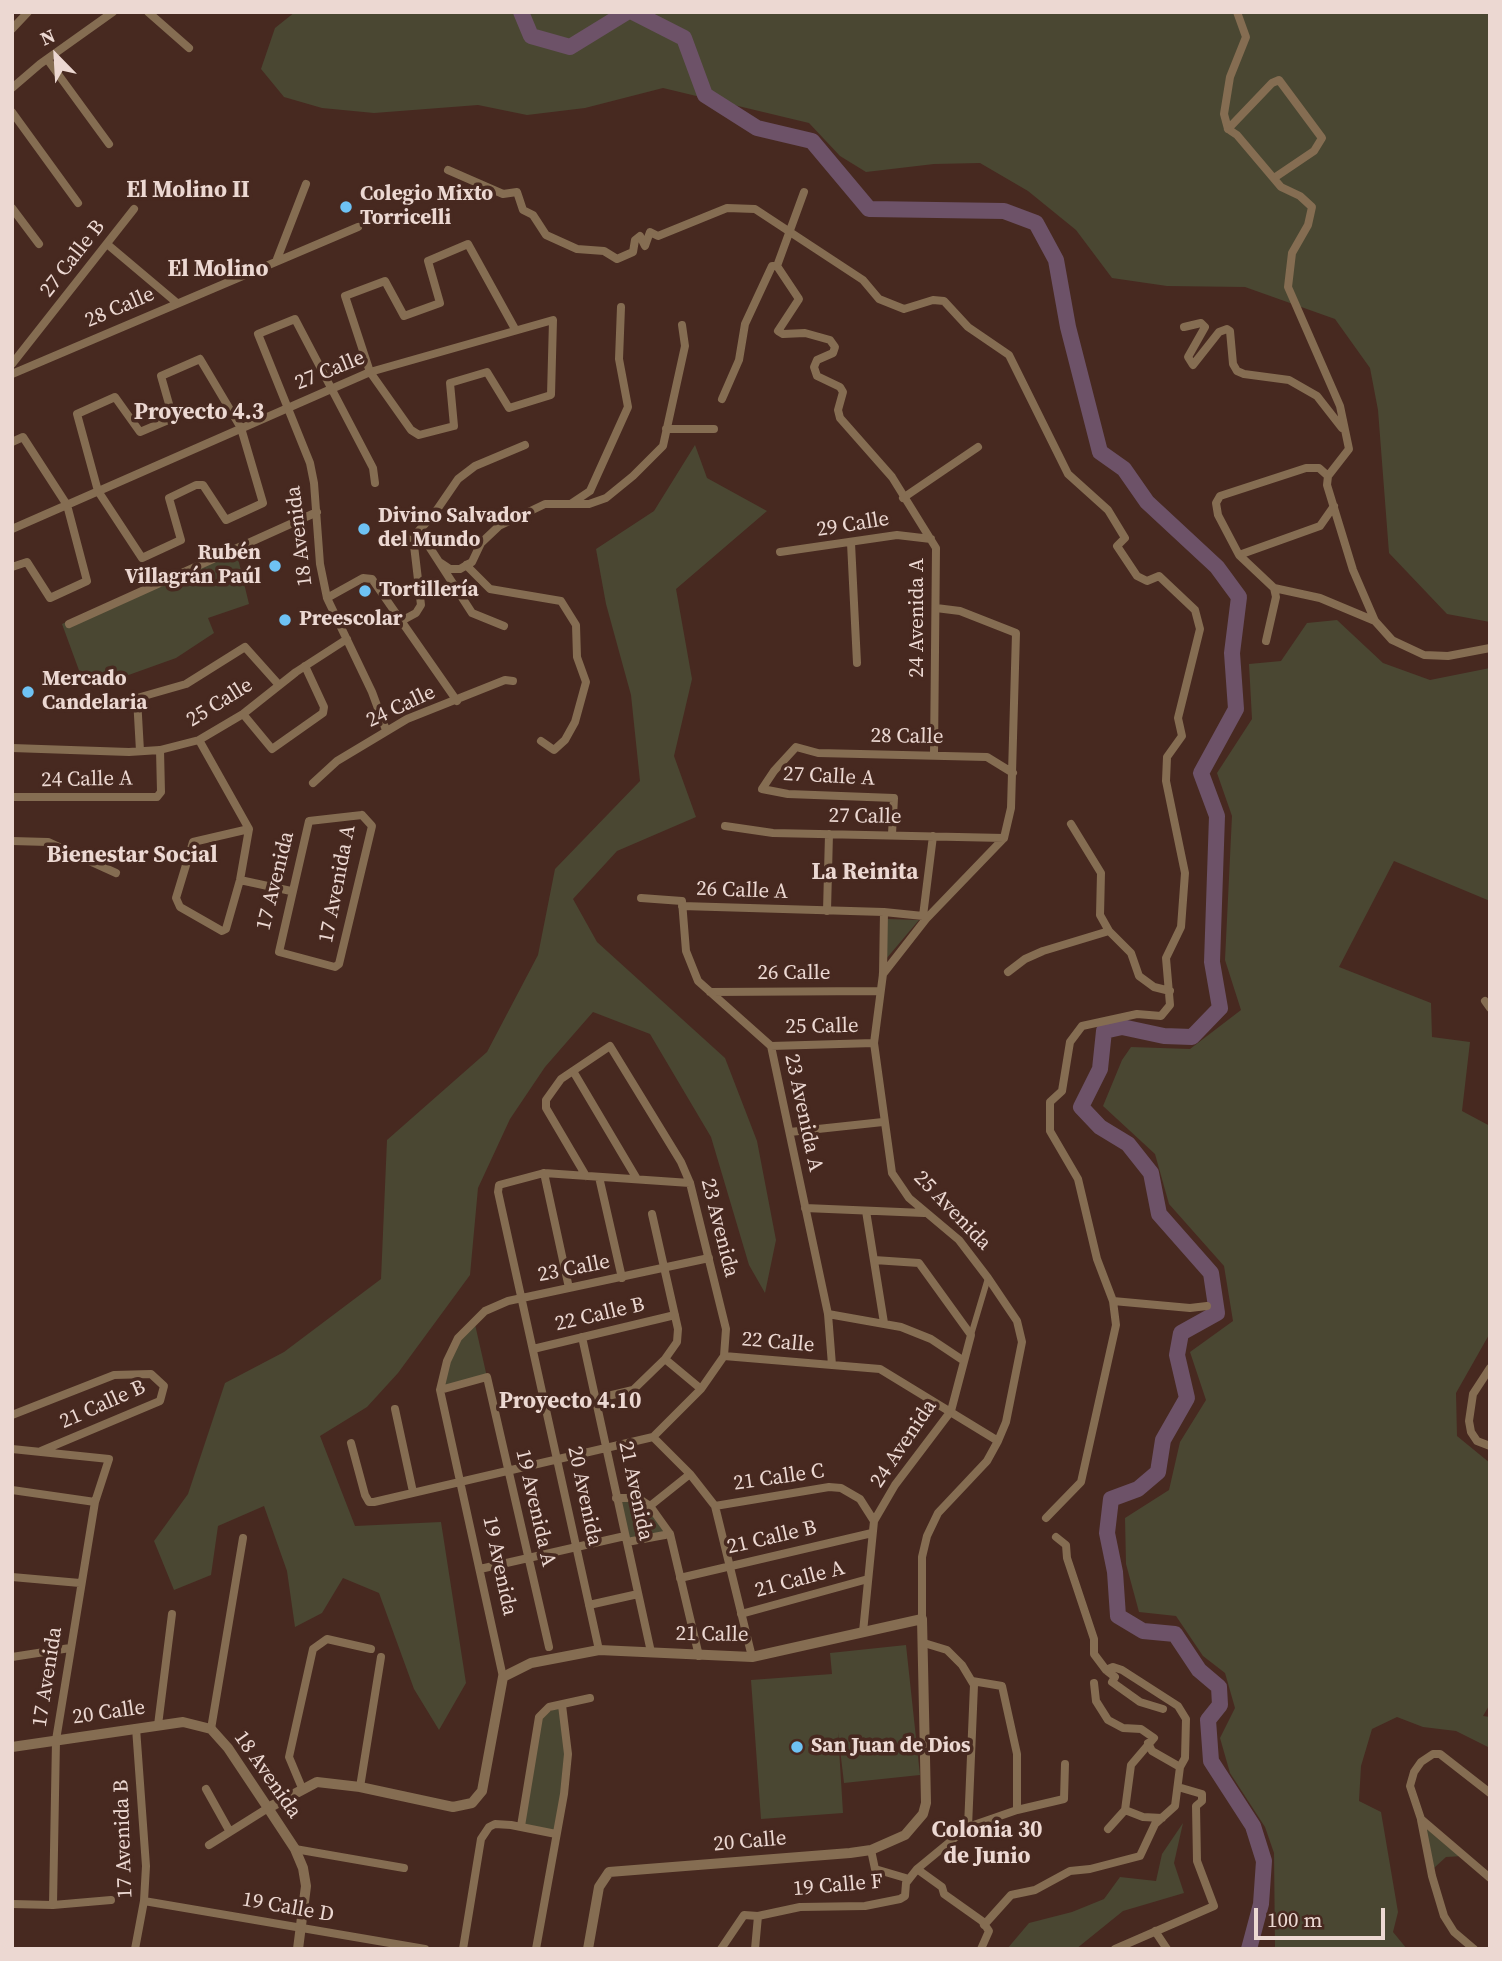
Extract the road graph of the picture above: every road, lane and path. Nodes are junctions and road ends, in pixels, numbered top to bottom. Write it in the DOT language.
graph roads {
  1 [pos="28,12"];
  2 [pos="113,12"];
  3 [pos="148,12"];
  4 [pos="1237,12"];
  5 [pos="12,29"];
  6 [pos="189,48"];
  7 [pos="47,59"];
  8 [pos="12,88"];
  9 [pos="12,112"];
  10 [pos="1228,129"];
  11 [pos="109,144"];
  12 [pos="448,170"];
  13 [pos="1274,178"];
  14 [pos="306,184"];
  15 [pos="804,192"];
  16 [pos="78,203"];
  17 [pos="12,208"];
  18 [pos="134,209"];
  19 [pos="358,227"];
  20 [pos="788,230"];
  21 [pos="39,244"];
  22 [pos="107,244"];
  23 [pos="277,259"];
  24 [pos="777,266"];
  25 [pos="177,303"];
  26 [pos="621,307"];
  27 [pos="682,325"];
  28 [pos="1184,327"];
  29 [pos="516,329"];
  30 [pos="12,364"];
  31 [pos="370,372"];
  32 [pos="12,374"];
  33 [pos="333,388"];
  34 [pos="722,399"];
  35 [pos="286,408"];
  36 [pos="242,428"];
  37 [pos="666,429"];
  38 [pos="714,429"];
  39 [pos="1346,434"];
  40 [pos="12,442"];
  41 [pos="525,445"];
  42 [pos="978,447"];
  43 [pos="1328,476"];
  44 [pos="375,484"];
  45 [pos="98,491"];
  46 [pos="903,498"];
  47 [pos="569,504"];
  48 [pos="66,505"];
  49 [pos="1334,506"];
  50 [pos="317,512"];
  51 [pos="12,529"];
  52 [pos="419,531"];
  53 [pos="931,539"];
  54 [pos="851,543"];
  55 [pos="780,552"];
  56 [pos="1239,555"];
  57 [pos="441,563"];
  58 [pos="466,565"];
  59 [pos="12,566"];
  60 [pos="1274,588"];
  61 [pos="327,598"];
  62 [pos="936,608"];
  63 [pos="403,620"];
  64 [pos="1375,621"];
  65 [pos="68,624"];
  66 [pos="504,626"];
  67 [pos="346,639"];
  68 [pos="1266,641"];
  69 [pos="1490,648"];
  70 [pos="857,663"];
  71 [pos="305,666"];
  72 [pos="513,681"];
  73 [pos="279,685"];
  74 [pos="457,701"];
  75 [pos="243,714"];
  76 [pos="386,730"];
  77 [pos="199,740"];
  78 [pos="541,741"];
  79 [pos="12,748"];
  80 [pos="160,750"];
  81 [pos="140,751"];
  82 [pos="934,754"];
  83 [pos="1013,773"];
  84 [pos="313,783"];
  85 [pos="762,789"];
  86 [pos="12,797"];
  87 [pos="362,815"];
  88 [pos="1071,824"];
  89 [pos="725,826"];
  90 [pos="249,829"];
  91 [pos="829,834"];
  92 [pos="892,834"];
  93 [pos="933,836"];
  94 [pos="1004,838"];
  95 [pos="12,841"];
  96 [pos="116,873"];
  97 [pos="240,880"];
  98 [pos="291,891"];
  99 [pos="641,898"];
  100 [pos="682,904"];
  101 [pos="827,911"];
  102 [pos="884,912"];
  103 [pos="924,918"];
  104 [pos="1109,931"];
  105 [pos="277,950"];
  106 [pos="1008,972"];
  107 [pos="883,974"];
  108 [pos="879,991"];
  109 [pos="1170,991"];
  110 [pos="710,992"];
  111 [pos="874,1044"];
  112 [pos="771,1046"];
  113 [pos="573,1071"];
  114 [pos="883,1122"];
  115 [pos="790,1132"];
  116 [pos="544,1173"];
  117 [pos="586,1176"];
  118 [pos="599,1177"];
  119 [pos="637,1179"];
  120 [pos="690,1183"];
  121 [pos="805,1208"];
  122 [pos="866,1211"];
  123 [pos="925,1213"];
  124 [pos="652,1214"];
  125 [pos="709,1258"];
  126 [pos="874,1260"];
  127 [pos="666,1268"];
  128 [pos="622,1278"];
  129 [pos="988,1278"];
  130 [pos="569,1288"];
  131 [pos="521,1297"];
  132 [pos="1113,1301"];
  133 [pos="1207,1306"];
  134 [pos="828,1314"];
  135 [pos="675,1315"];
  136 [pos="884,1323"];
  137 [pos="971,1335"];
  138 [pos="582,1337"];
  139 [pos="458,1338"];
  140 [pos="533,1349"];
  141 [pos="724,1356"];
  142 [pos="665,1360"];
  143 [pos="964,1361"];
  144 [pos="832,1365"];
  145 [pos="1490,1368"];
  146 [pos="701,1389"];
  147 [pos="440,1390"];
  148 [pos="595,1399"];
  149 [pos="395,1409"];
  150 [pos="951,1411"];
  151 [pos="12,1415"];
  152 [pos="653,1437"];
  153 [pos="998,1441"];
  154 [pos="351,1443"];
  155 [pos="1490,1446"];
  156 [pos="606,1447"];
  157 [pos="12,1449"];
  158 [pos="38,1452"];
  159 [pos="558,1457"];
  160 [pos="109,1459"];
  161 [pos="508,1469"];
  162 [pos="690,1474"];
  163 [pos="460,1482"];
  164 [pos="12,1490"];
  165 [pos="413,1492"];
  166 [pos="617,1499"];
  167 [pos="94,1502"];
  168 [pos="650,1506"];
  169 [pos="715,1506"];
  170 [pos="1046,1518"];
  171 [pos="874,1521"];
  172 [pos="872,1533"];
  173 [pos="670,1534"];
  174 [pos="1056,1537"];
  175 [pos="243,1538"];
  176 [pos="626,1539"];
  177 [pos="576,1546"];
  178 [pos="528,1557"];
  179 [pos="730,1566"];
  180 [pos="480,1569"];
  181 [pos="12,1577"];
  182 [pos="681,1578"];
  183 [pos="868,1580"];
  184 [pos="80,1583"];
  185 [pos="638,1594"];
  186 [pos="589,1605"];
  187 [pos="172,1614"];
  188 [pos="741,1614"];
  189 [pos="922,1619"];
  190 [pos="863,1632"];
  191 [pos="924,1643"];
  192 [pos="549,1647"];
  193 [pos="70,1648"];
  194 [pos="370,1649"];
  195 [pos="598,1650"];
  196 [pos="651,1652"];
  197 [pos="699,1656"];
  198 [pos="12,1657"];
  199 [pos="381,1657"];
  200 [pos="752,1657"];
  201 [pos="1107,1670"];
  202 [pos="503,1677"];
  203 [pos="972,1681"];
  204 [pos="1094,1683"];
  205 [pos="590,1698"];
  206 [pos="562,1705"];
  207 [pos="1163,1709"];
  208 [pos="158,1725"];
  209 [pos="136,1728"];
  210 [pos="211,1729"];
  211 [pos="56,1740"];
  212 [pos="1148,1743"];
  213 [pos="12,1747"];
  214 [pos="1065,1764"];
  215 [pos="1180,1767"];
  216 [pos="360,1787"];
  217 [pos="1178,1787"];
  218 [pos="302,1788"];
  219 [pos="206,1789"];
  220 [pos="1490,1793"];
  221 [pos="268,1808"];
  222 [pos="1017,1810"];
  223 [pos="1125,1810"];
  224 [pos="1162,1818"];
  225 [pos="1421,1819"];
  226 [pos="521,1826"];
  227 [pos="968,1827"];
  228 [pos="1108,1829"];
  229 [pos="230,1832"];
  230 [pos="556,1833"];
  231 [pos="893,1842"];
  232 [pos="209,1845"];
  233 [pos="295,1849"];
  234 [pos="871,1850"];
  235 [pos="404,1868"];
  236 [pos="918,1869"];
  237 [pos="1490,1878"];
  238 [pos="909,1879"];
  239 [pos="111,1900"];
  240 [pos="145,1901"];
  241 [pos="12,1904"];
  242 [pos="53,1905"];
  243 [pos="758,1916"];
  244 [pos="986,1928"];
  245 [pos="301,1929"];
  246 [pos="1154,1931"];
  247 [pos="135,1949"];
  248 [pos="298,1949"];
  249 [pos="425,1949"];
  250 [pos="463,1949"];
  251 [pos="536,1949"];
  252 [pos="588,1949"];
  253 [pos="721,1949"];
  254 [pos="755,1949"];
  255 [pos="981,1949"];
  256 [pos="1115,1949"];
  257 [pos="1167,1949"];
  258 [pos="1474,1949"];
  1 -- 5 [label="street"];
  2 -- 7 [label="street"];
  3 -- 6 [label="street"];
  4 -- 10 [label="street"];
  7 -- 8 [label="street"];
  7 -- 11 [label="street"];
  9 -- 16 [label="street"];
  10 -- 13 [label="street"];
  10 -- 13 [label="street"];
  12 -- 20 [label="street"];
  13 -- 39 [label="street"];
  14 -- 23 [label="street"];
  15 -- 20 [label="street"];
  17 -- 21 [label="street"];
  18 -- 22 [label="street, 27 Calle B"];
  19 -- 23 [label="street, 28 Calle"];
  20 -- 24 [label="street"];
  20 -- 109 [label="street"];
  22 -- 25 [label="street"];
  22 -- 30 [label="street, 27 Calle B"];
  23 -- 25 [label="street, 28 Calle"];
  24 -- 34 [label="street"];
  24 -- 46 [label="street, 24 Avenida A"];
  25 -- 32 [label="street, 28 Calle"];
  26 -- 47 [label="street"];
  27 -- 37 [label="street"];
  28 -- 39 [label="street"];
  29 -- 31 [label="street, 27 Calle"];
  29 -- 31 [label="street"];
  29 -- 31 [label="street, 27 Calle"];
  31 -- 33 [label="street, 27 Calle"];
  33 -- 35 [label="street, 27 Calle"];
  33 -- 35 [label="street, 18 Avenida"];
  33 -- 44 [label="street"];
  35 -- 36 [label="street, 27 Calle"];
  35 -- 50 [label="street, 18 Avenida"];
  36 -- 45 [label="street, 27 Calle"];
  36 -- 45 [label="street"];
  36 -- 45 [label="street"];
  37 -- 38 [label="street"];
  37 -- 47 [label="street"];
  39 -- 43 [label="street"];
  40 -- 48 [label="street"];
  41 -- 52 [label="street"];
  42 -- 46 [label="street, 29 Calle"];
  43 -- 49 [label="street"];
  43 -- 56 [label="street"];
  45 -- 48 [label="street, 27 Calle"];
  46 -- 53 [label="street, 24 Avenida A"];
  47 -- 58 [label="street"];
  48 -- 51 [label="street, 27 Calle"];
  48 -- 59 [label="street"];
  49 -- 56 [label="street"];
  49 -- 64 [label="street"];
  50 -- 61 [label="street, 18 Avenida"];
  50 -- 65 [label="street"];
  52 -- 57 [label="street"];
  52 -- 63 [label="street"];
  53 -- 54 [label="street, 29 Calle"];
  53 -- 62 [label="street, 24 Avenida A"];
  54 -- 55 [label="street, 29 Calle"];
  54 -- 70 [label="street"];
  56 -- 60 [label="street"];
  57 -- 58 [label="street"];
  57 -- 66 [label="street"];
  58 -- 78 [label="street"];
  60 -- 64 [label="street"];
  60 -- 68 [label="street"];
  61 -- 63 [label="street"];
  61 -- 67 [label="street, 18 Avenida"];
  62 -- 82 [label="street, 24 Avenida A"];
  62 -- 83 [label="street"];
  63 -- 74 [label="street"];
  64 -- 69 [label="street"];
  67 -- 71 [label="street, 25 Calle"];
  67 -- 76 [label="street, 18 Avenida"];
  71 -- 73 [label="street, 25 Calle"];
  71 -- 75 [label="street"];
  72 -- 74 [label="street, 24 Calle"];
  73 -- 75 [label="street, 25 Calle"];
  73 -- 81 [label="street"];
  74 -- 76 [label="street, 24 Calle"];
  75 -- 77 [label="street, 25 Calle"];
  76 -- 84 [label="street, 24 Calle"];
  77 -- 80 [label="street, 25 Calle"];
  77 -- 90 [label="street"];
  79 -- 81 [label="street, 25 Calle"];
  80 -- 81 [label="street, 25 Calle"];
  80 -- 86 [label="street, 24 Calle A"];
  82 -- 83 [label="street, 28 Calle"];
  82 -- 85 [label="street, 28 Calle"];
  83 -- 94 [label="street"];
  85 -- 92 [label="street, 27 Calle A"];
  87 -- 98 [label="street, 17 Avenida"];
  87 -- 105 [label="street, 17 Avenida A"];
  88 -- 104 [label="street"];
  89 -- 91 [label="street, 27 Calle"];
  90 -- 97 [label="street"];
  90 -- 97 [label="street"];
  91 -- 92 [label="street, 27 Calle"];
  91 -- 101 [label="street"];
  92 -- 93 [label="street, 27 Calle"];
  93 -- 94 [label="street, 27 Calle"];
  93 -- 103 [label="street"];
  94 -- 103 [label="street, 25 Avenida"];
  95 -- 96 [label="street"];
  97 -- 98 [label="street"];
  98 -- 105 [label="street, 17 Avenida"];
  99 -- 100 [label="street, 26 Calle A"];
  100 -- 101 [label="street, 26 Calle A"];
  100 -- 110 [label="street, 23 Avenida A"];
  101 -- 102 [label="street, 26 Calle A"];
  102 -- 103 [label="street, 26 Calle A"];
  102 -- 107 [label="street, 25 Avenida"];
  103 -- 107 [label="street, 25 Avenida"];
  104 -- 106 [label="street"];
  104 -- 109 [label="street"];
  107 -- 108 [label="street, 25 Avenida"];
  108 -- 110 [label="street, 26 Calle"];
  108 -- 111 [label="street, 25 Avenida"];
  109 -- 132 [label="street"];
  110 -- 112 [label="street, 23 Avenida A"];
  111 -- 112 [label="street, 25 Calle"];
  111 -- 114 [label="street, 25 Avenida"];
  112 -- 115 [label="street, 23 Avenida A"];
  113 -- 117 [label="street"];
  113 -- 119 [label="street"];
  113 -- 120 [label="street, 23 Avenida"];
  114 -- 115 [label="street"];
  114 -- 123 [label="street, 25 Avenida"];
  115 -- 121 [label="street, 23 Avenida A"];
  116 -- 117 [label="street"];
  116 -- 130 [label="street"];
  116 -- 131 [label="street, 20 Avenida"];
  117 -- 118 [label="street"];
  118 -- 119 [label="street"];
  118 -- 128 [label="street"];
  119 -- 120 [label="street"];
  120 -- 125 [label="street, 23 Avenida"];
  121 -- 122 [label="street"];
  121 -- 134 [label="street, 23 Avenida A"];
  122 -- 123 [label="street"];
  122 -- 126 [label="street"];
  123 -- 129 [label="street, 25 Avenida"];
  124 -- 127 [label="street"];
  125 -- 127 [label="street, 23 Calle"];
  125 -- 141 [label="street, 23 Avenida"];
  126 -- 136 [label="street"];
  126 -- 137 [label="street"];
  127 -- 128 [label="street, 23 Calle"];
  127 -- 135 [label="street"];
  128 -- 130 [label="street, 23 Calle"];
  129 -- 137 [label="street, 24 Avenida"];
  129 -- 153 [label="street, 25 Avenida"];
  130 -- 131 [label="street, 23 Calle"];
  131 -- 139 [label="street, 23 Calle"];
  131 -- 140 [label="street, 20 Avenida"];
  132 -- 133 [label="street"];
  132 -- 170 [label="street"];
  134 -- 136 [label="street"];
  134 -- 144 [label="street, 23 Avenida A"];
  135 -- 138 [label="street, 22 Calle B"];
  135 -- 142 [label="street"];
  136 -- 143 [label="street"];
  137 -- 143 [label="street, 24 Avenida"];
  138 -- 140 [label="street, 22 Calle B"];
  138 -- 148 [label="street, 21 Avenida"];
  139 -- 147 [label="street, 19 Avenida"];
  140 -- 159 [label="street, 20 Avenida"];
  141 -- 144 [label="street, 22 Calle"];
  141 -- 146 [label="street, 22 Calle"];
  142 -- 146 [label="street"];
  142 -- 148 [label="street"];
  143 -- 150 [label="street, 24 Avenida"];
  144 -- 150 [label="street, 22 Calle"];
  145 -- 155 [label="street"];
  146 -- 152 [label="street, 22 Calle"];
  147 -- 161 [label="street, 19 Avenida A"];
  147 -- 163 [label="street, 19 Avenida"];
  148 -- 156 [label="street, 21 Avenida"];
  149 -- 165 [label="street"];
  150 -- 153 [label="street, 22 Calle"];
  150 -- 171 [label="street, 24 Avenida"];
  151 -- 158 [label="street, 21 Calle B"];
  152 -- 156 [label="street"];
  152 -- 162 [label="street"];
  153 -- 189 [label="street, 25 Avenida"];
  154 -- 165 [label="street"];
  156 -- 159 [label="street"];
  156 -- 166 [label="street, 21 Avenida"];
  157 -- 158 [label="street, 21 Calle B"];
  158 -- 160 [label="street, 21 Calle B"];
  159 -- 161 [label="street"];
  159 -- 177 [label="street, 20 Avenida"];
  160 -- 167 [label="street, 17 Avenida"];
  161 -- 163 [label="street"];
  161 -- 178 [label="street, 19 Avenida A"];
  162 -- 168 [label="street"];
  162 -- 169 [label="street"];
  163 -- 165 [label="street"];
  163 -- 180 [label="street, 19 Avenida"];
  164 -- 167 [label="street"];
  166 -- 168 [label="street"];
  166 -- 176 [label="street, 21 Avenida"];
  167 -- 184 [label="street, 17 Avenida"];
  168 -- 173 [label="street"];
  169 -- 171 [label="street, 21 Calle C"];
  169 -- 179 [label="street"];
  171 -- 172 [label="street, 24 Avenida"];
  172 -- 179 [label="street, 21 Calle B"];
  172 -- 183 [label="street, 24 Avenida"];
  173 -- 176 [label="street"];
  173 -- 182 [label="street"];
  174 -- 201 [label="street"];
  175 -- 210 [label="street, 18 Avenida"];
  176 -- 177 [label="street"];
  176 -- 185 [label="street, 21 Avenida"];
  177 -- 178 [label="street"];
  177 -- 186 [label="street, 20 Avenida"];
  178 -- 180 [label="street"];
  178 -- 192 [label="street, 19 Avenida A"];
  179 -- 182 [label="street, 21 Calle B"];
  179 -- 188 [label="street"];
  180 -- 202 [label="street, 19 Avenida"];
  181 -- 184 [label="street"];
  182 -- 197 [label="street"];
  183 -- 188 [label="street, 21 Calle A"];
  183 -- 190 [label="street, 24 Avenida"];
  184 -- 193 [label="street, 17 Avenida"];
  185 -- 186 [label="street"];
  185 -- 196 [label="street, 21 Avenida"];
  186 -- 195 [label="street, 20 Avenida"];
  187 -- 208 [label="street"];
  188 -- 200 [label="street"];
  189 -- 190 [label="street, 21 Calle"];
  189 -- 191 [label="street, 25 Avenida"];
  190 -- 200 [label="street, 21 Calle"];
  191 -- 203 [label="street"];
  191 -- 231 [label="street, 25 Avenida"];
  193 -- 198 [label="street"];
  193 -- 211 [label="street, 17 Avenida"];
  194 -- 218 [label="street"];
  195 -- 196 [label="street, 21 Calle"];
  195 -- 202 [label="street, 21 Calle"];
  196 -- 197 [label="street, 21 Calle"];
  197 -- 200 [label="street, 21 Calle"];
  199 -- 216 [label="street"];
  201 -- 207 [label="street"];
  201 -- 215 [label="street"];
  202 -- 216 [label="street, 19 Avenida"];
  203 -- 222 [label="street"];
  203 -- 227 [label="street"];
  204 -- 212 [label="street"];
  205 -- 206 [label="street"];
  206 -- 226 [label="street"];
  206 -- 230 [label="street"];
  208 -- 209 [label="street, 20 Calle"];
  208 -- 210 [label="street, 20 Calle"];
  209 -- 211 [label="street, 20 Calle"];
  209 -- 240 [label="street, 17 Avenida B"];
  210 -- 221 [label="street, 18 Avenida"];
  211 -- 213 [label="street, 20 Calle"];
  211 -- 242 [label="street, 17 Avenida"];
  212 -- 215 [label="street"];
  212 -- 223 [label="street"];
  214 -- 222 [label="street, 19 Calle F"];
  215 -- 217 [label="street"];
  216 -- 218 [label="street"];
  217 -- 224 [label="street"];
  217 -- 246 [label="street"];
  218 -- 221 [label="street"];
  219 -- 229 [label="street"];
  220 -- 225 [label="street"];
  221 -- 229 [label="street"];
  221 -- 233 [label="street, 18 Avenida"];
  222 -- 227 [label="street, 19 Calle F"];
  223 -- 224 [label="street"];
  223 -- 228 [label="street"];
  224 -- 244 [label="street"];
  225 -- 237 [label="street"];
  225 -- 258 [label="street"];
  226 -- 230 [label="street"];
  226 -- 250 [label="street"];
  227 -- 236 [label="street, 19 Calle F"];
  229 -- 232 [label="street"];
  230 -- 251 [label="street"];
  231 -- 234 [label="street, 20 Calle"];
  233 -- 235 [label="street"];
  233 -- 245 [label="street, 18 Avenida"];
  234 -- 238 [label="street"];
  234 -- 252 [label="street, 20 Calle"];
  236 -- 238 [label="street, 19 Calle F"];
  236 -- 244 [label="street"];
  238 -- 243 [label="street, 19 Calle F"];
  239 -- 242 [label="street"];
  240 -- 245 [label="street, 19 Calle D"];
  240 -- 247 [label="street, 17 Avenida B"];
  241 -- 242 [label="street"];
  243 -- 253 [label="street, 19 Calle F"];
  243 -- 254 [label="street"];
  244 -- 255 [label="street"];
  245 -- 248 [label="street, 18 Avenida"];
  245 -- 249 [label="street, 19 Calle D"];
  246 -- 256 [label="street"];
  246 -- 257 [label="street"];
}
